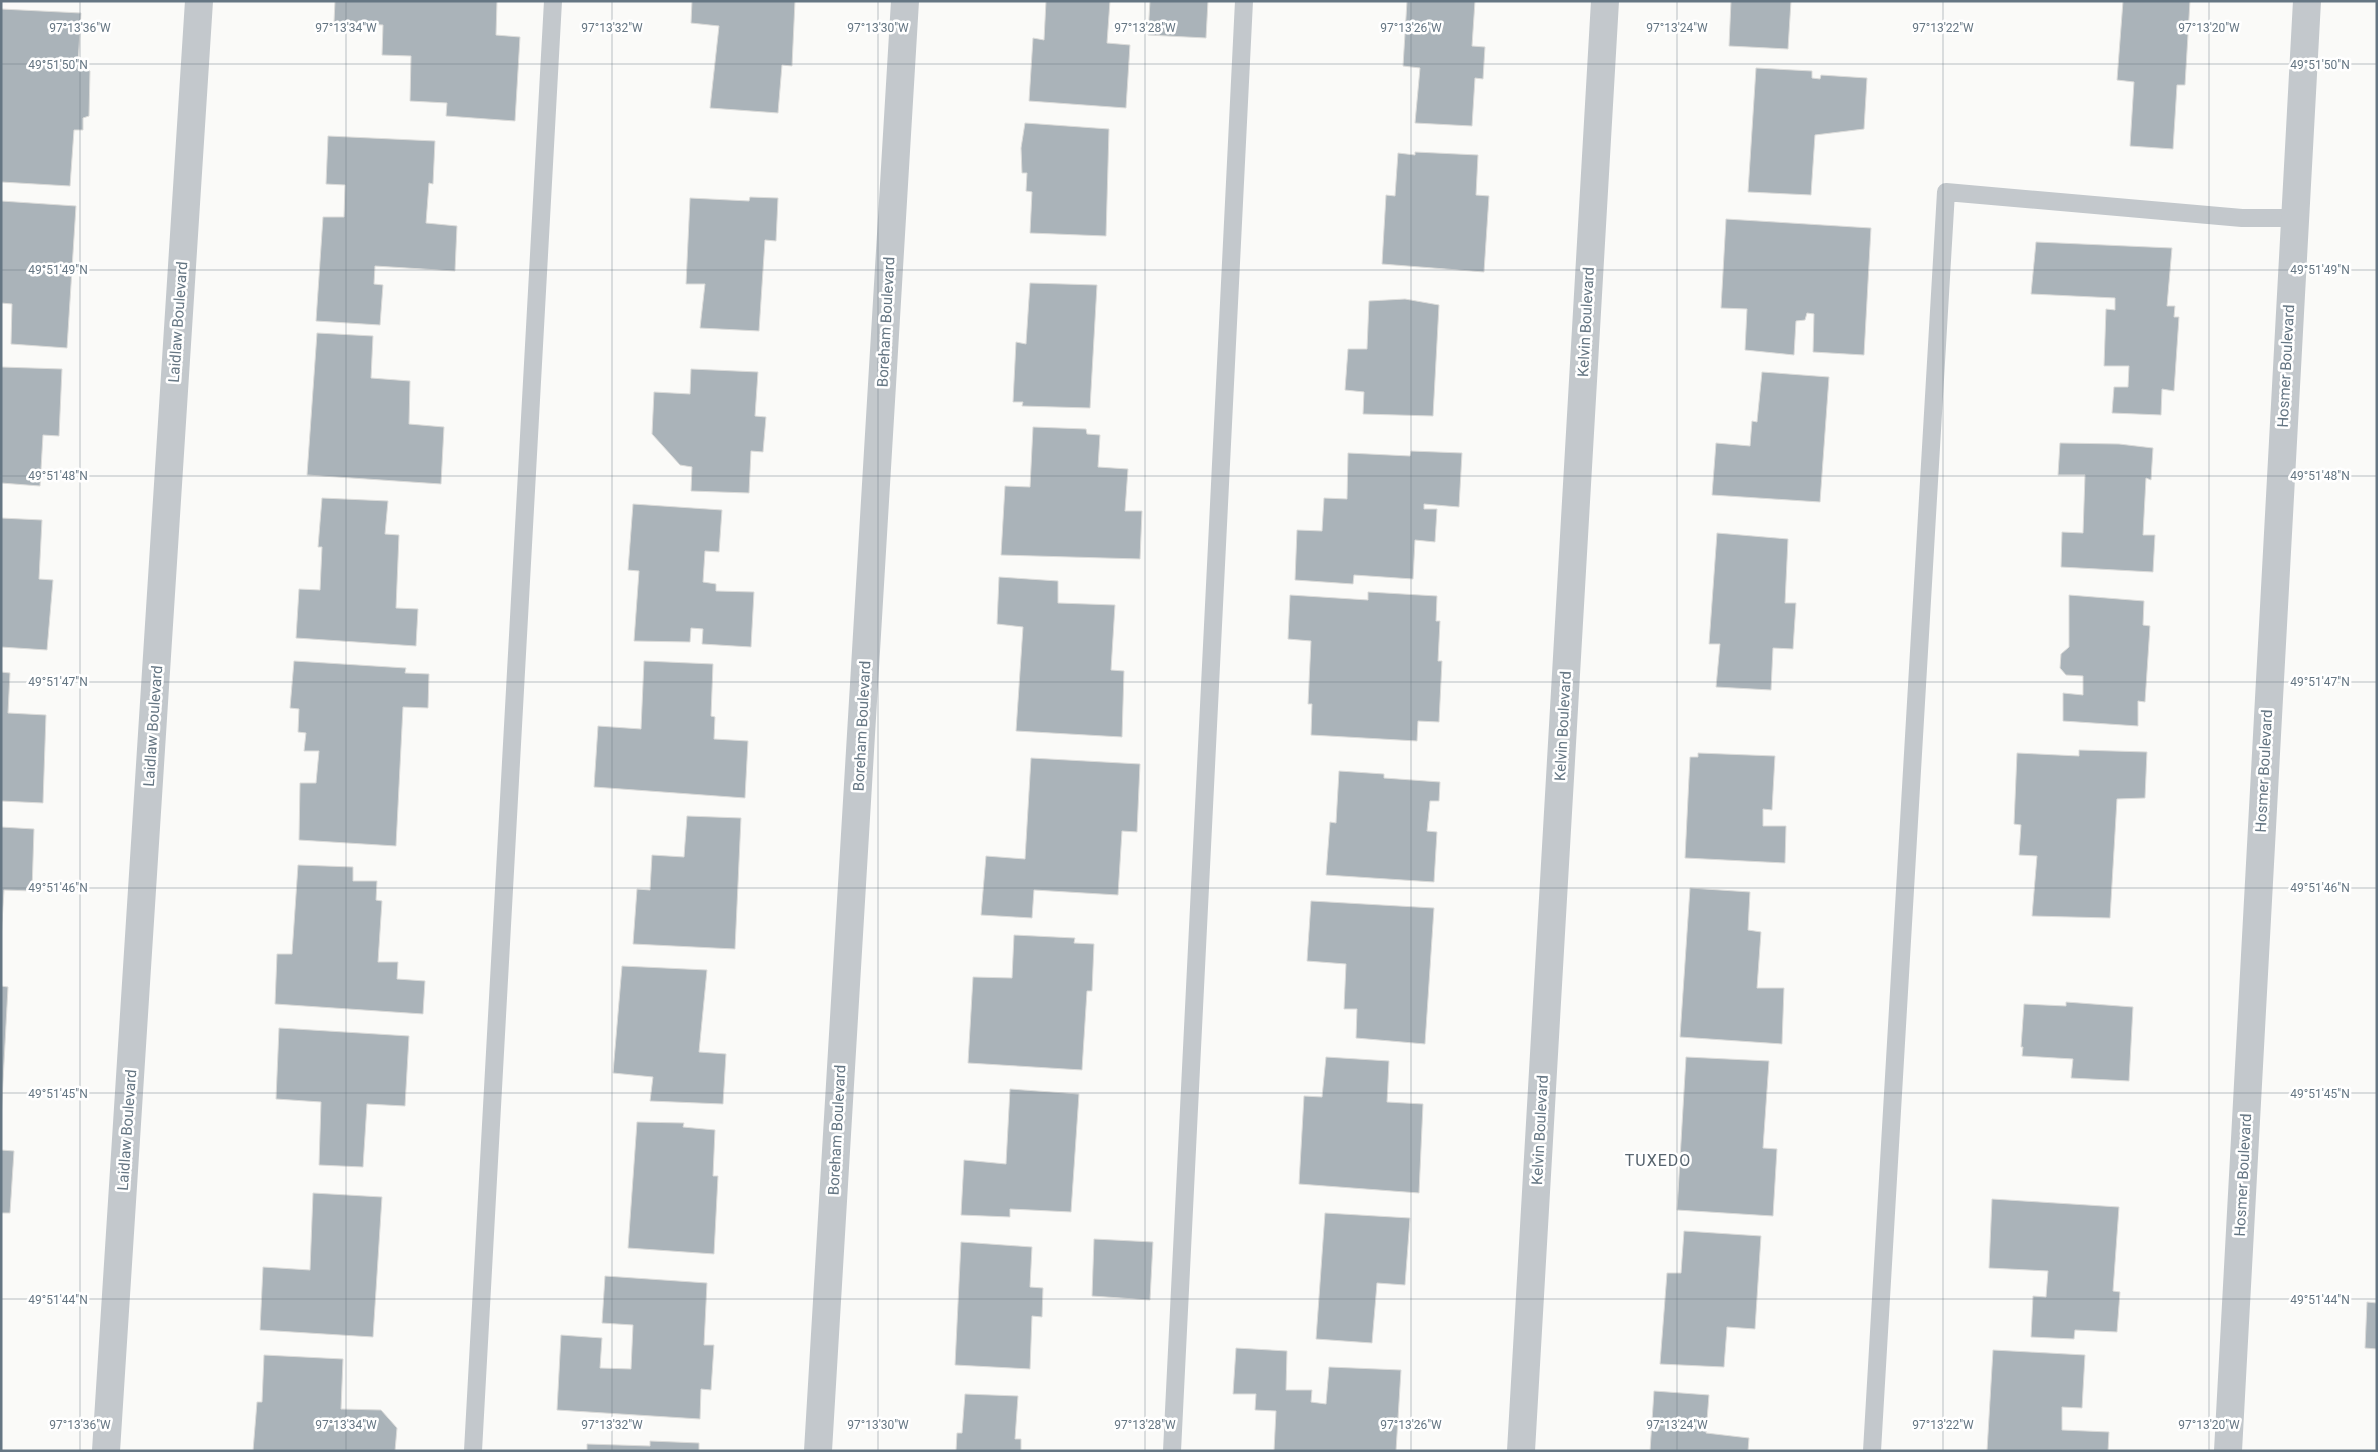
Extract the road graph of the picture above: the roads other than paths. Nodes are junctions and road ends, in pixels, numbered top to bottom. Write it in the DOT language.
graph roads {
  1 [pos="199,1"];
  2 [pos="553,1"];
  3 [pos="905,1"];
  4 [pos="1244,1"];
  5 [pos="1605,1"];
  6 [pos="2307,1"];
  7 [pos="2294,218"];
  8 [pos="106,1451"];
  9 [pos="472,1451"];
  10 [pos="818,1451"];
  11 [pos="1172,1451"];
  12 [pos="1521,1451"];
  13 [pos="1872,1451"];
  14 [pos="2228,1451"];
  1 -- 8 [label="street, Laidlaw Boulevard"];
  2 -- 9 [label="lane"];
  3 -- 10 [label="street, Boreham Boulevard"];
  4 -- 11 [label="lane"];
  5 -- 12 [label="street, Kelvin Boulevard"];
  6 -- 7 [label="street, Hosmer Boulevard"];
  7 -- 13 [label="lane"];
  7 -- 14 [label="street, Hosmer Boulevard"];
}
